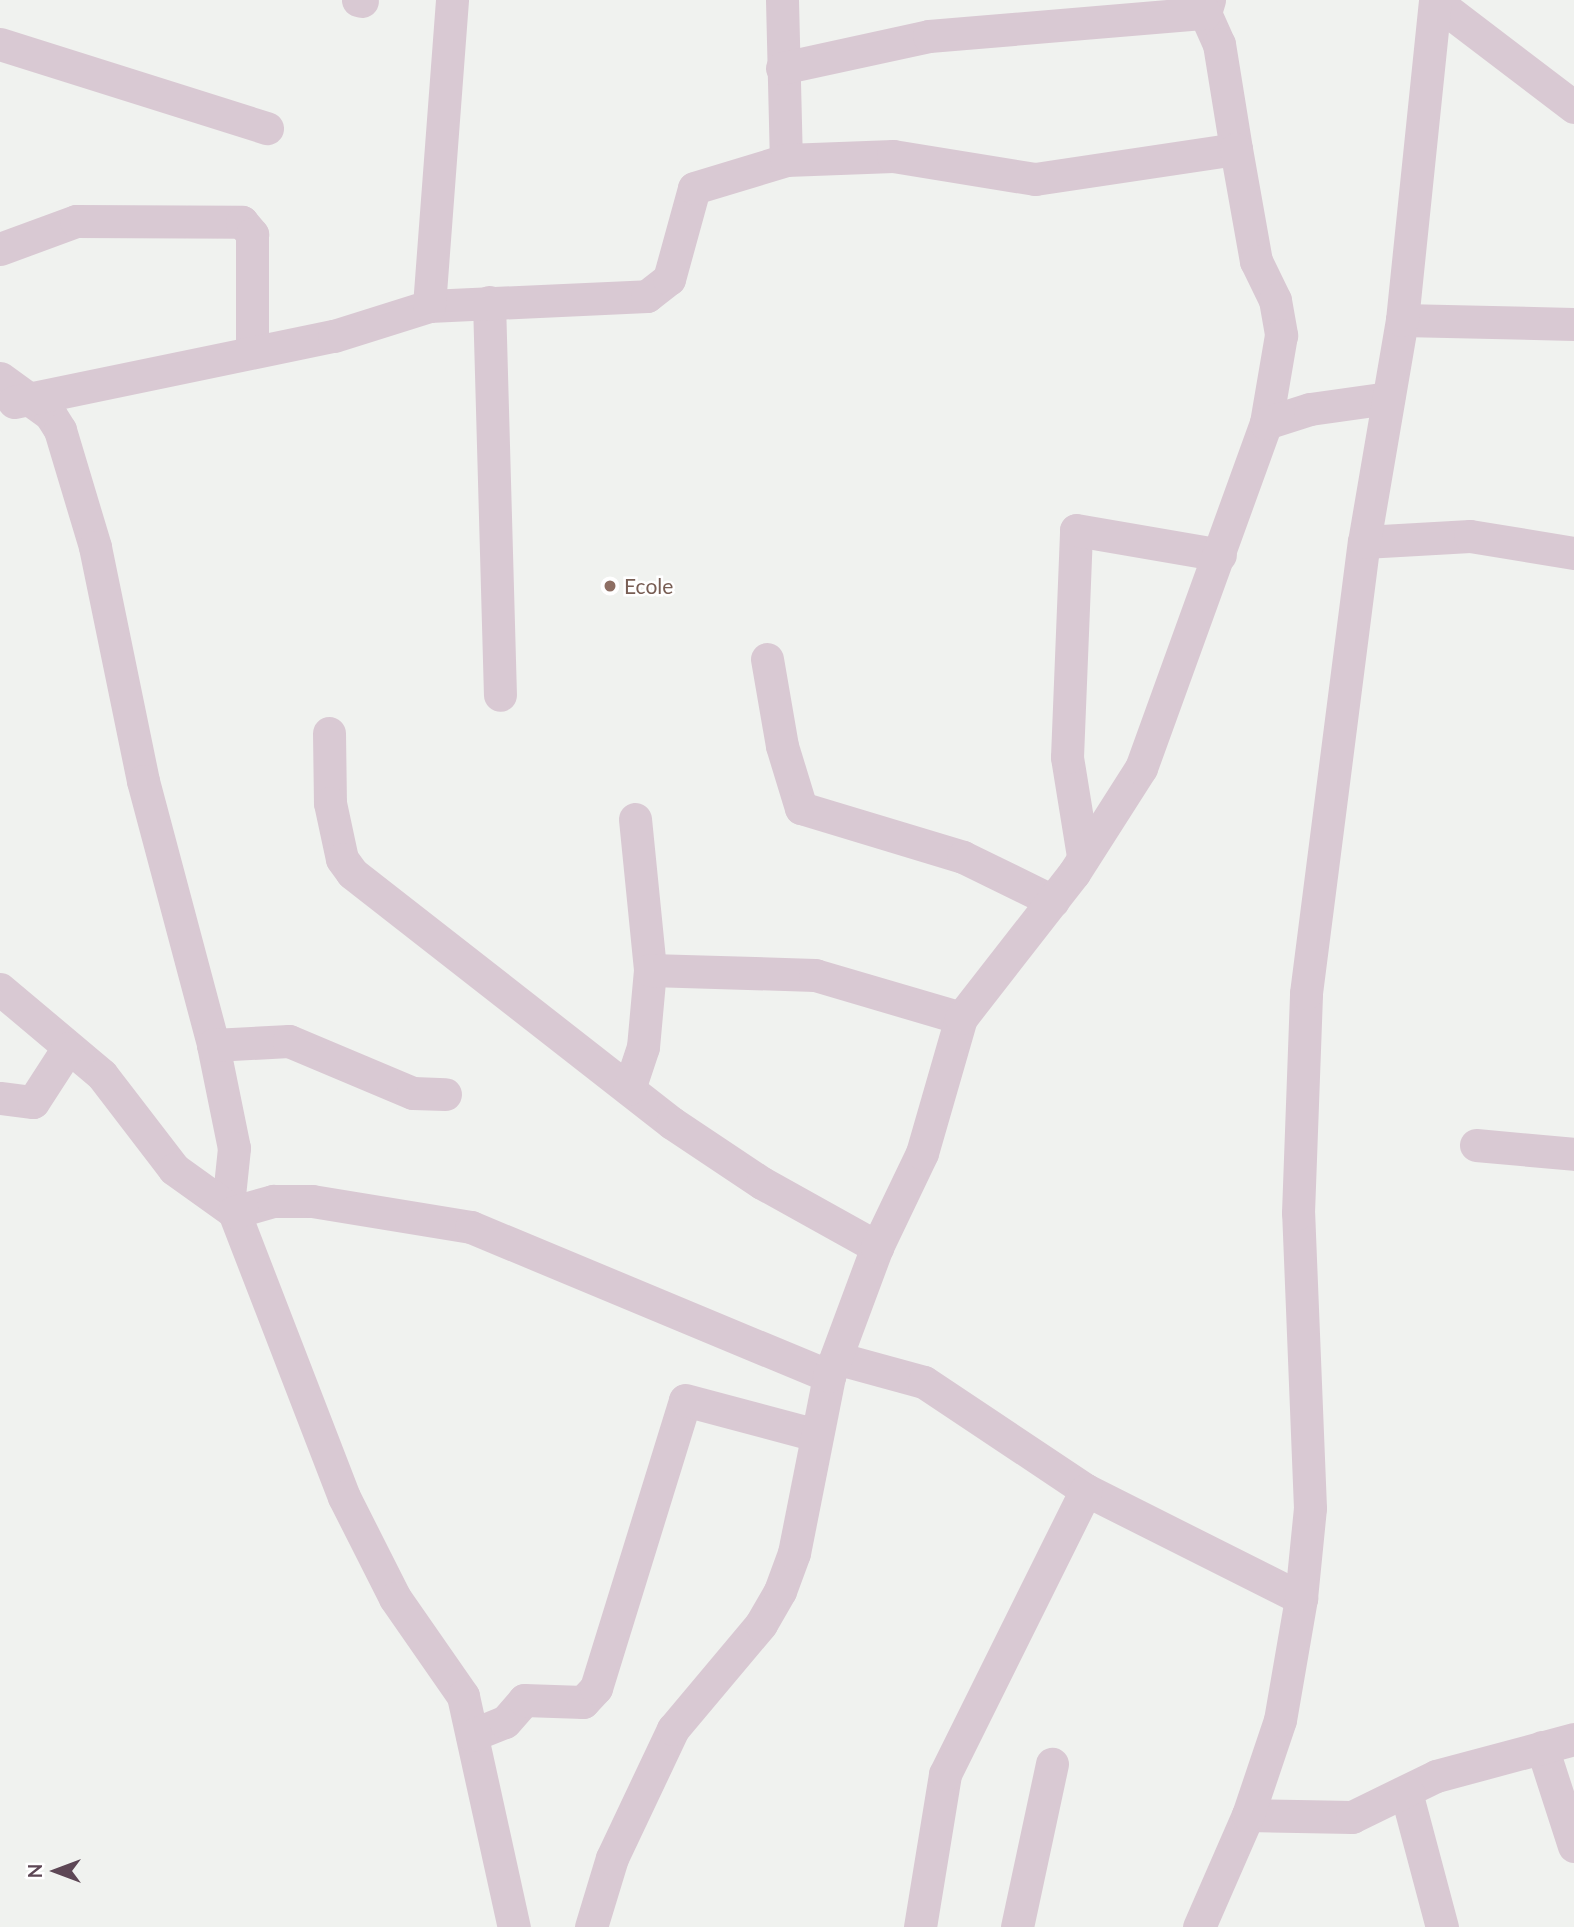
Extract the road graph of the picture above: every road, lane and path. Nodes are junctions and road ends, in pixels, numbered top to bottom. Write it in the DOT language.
graph roads {
  1 [pos="452,0"];
  2 [pos="782,0"];
  3 [pos="1435,0"];
  4 [pos="1207,6"];
  5 [pos="0,44"];
  6 [pos="782,68"];
  7 [pos="1574,107"];
  8 [pos="267,128"];
  9 [pos="1236,149"];
  10 [pos="786,160"];
  11 [pos="0,249"];
  12 [pos="489,302"];
  13 [pos="429,306"];
  14 [pos="1402,320"];
  15 [pos="1574,324"];
  16 [pos="252,351"];
  17 [pos="0,378"];
  18 [pos="1388,398"];
  19 [pos="14,402"];
  20 [pos="1266,423"];
  21 [pos="1364,542"];
  22 [pos="1574,553"];
  23 [pos="1220,555"];
  24 [pos="766,659"];
  25 [pos="500,695"];
  26 [pos="329,733"];
  27 [pos="635,819"];
  28 [pos="1083,856"];
  29 [pos="1053,901"];
  30 [pos="650,970"];
  31 [pos="0,989"];
  32 [pos="961,1018"];
  33 [pos="213,1045"];
  34 [pos="68,1048"];
  35 [pos="629,1088"];
  36 [pos="445,1094"];
  37 [pos="0,1098"];
  38 [pos="1476,1145"];
  39 [pos="1574,1154"];
  40 [pos="231,1209"];
  41 [pos="877,1247"];
  42 [pos="833,1367"];
  43 [pos="813,1434"];
  44 [pos="1086,1490"];
  45 [pos="1301,1598"];
  46 [pos="472,1735"];
  47 [pos="1574,1739"];
  48 [pos="1542,1747"];
  49 [pos="1052,1764"];
  50 [pos="1406,1791"];
  51 [pos="1248,1815"];
  52 [pos="1574,1846"];
  53 [pos="514,1927"];
  54 [pos="591,1927"];
  55 [pos="920,1927"];
  56 [pos="1017,1927"];
  57 [pos="1199,1927"];
  58 [pos="1442,1927"];
  1 -- 13 [label="street"];
  2 -- 6 [label="street"];
  3 -- 7 [label="street"];
  3 -- 14 [label="street"];
  4 -- 6 [label="street"];
  4 -- 9 [label="street"];
  5 -- 8 [label="street"];
  6 -- 10 [label="street"];
  9 -- 10 [label="street"];
  9 -- 20 [label="street"];
  10 -- 12 [label="street"];
  11 -- 16 [label="street"];
  12 -- 13 [label="street"];
  12 -- 25 [label="street"];
  13 -- 16 [label="street"];
  14 -- 15 [label="street"];
  14 -- 18 [label="street"];
  16 -- 19 [label="street"];
  17 -- 19 [label="street"];
  18 -- 20 [label="street"];
  18 -- 21 [label="street"];
  19 -- 33 [label="street"];
  20 -- 23 [label="street"];
  21 -- 22 [label="street"];
  21 -- 45 [label="street"];
  23 -- 28 [label="street"];
  23 -- 28 [label="street"];
  24 -- 29 [label="street"];
  26 -- 35 [label="street"];
  27 -- 30 [label="street"];
  28 -- 29 [label="street"];
  29 -- 32 [label="street"];
  30 -- 32 [label="street"];
  30 -- 35 [label="street"];
  31 -- 34 [label="street"];
  32 -- 41 [label="street"];
  33 -- 36 [label="street"];
  33 -- 40 [label="street"];
  34 -- 37 [label="street"];
  34 -- 40 [label="street"];
  35 -- 41 [label="street"];
  38 -- 39 [label="street"];
  40 -- 42 [label="street"];
  40 -- 46 [label="street"];
  41 -- 42 [label="street"];
  42 -- 43 [label="street"];
  42 -- 44 [label="street"];
  43 -- 46 [label="street"];
  43 -- 54 [label="street"];
  44 -- 45 [label="street"];
  44 -- 55 [label="street"];
  45 -- 51 [label="street"];
  46 -- 53 [label="street"];
  47 -- 48 [label="street"];
  48 -- 50 [label="street"];
  48 -- 52 [label="street"];
  49 -- 56 [label="street"];
  50 -- 51 [label="street"];
  50 -- 58 [label="street"];
  51 -- 57 [label="street"];
}
